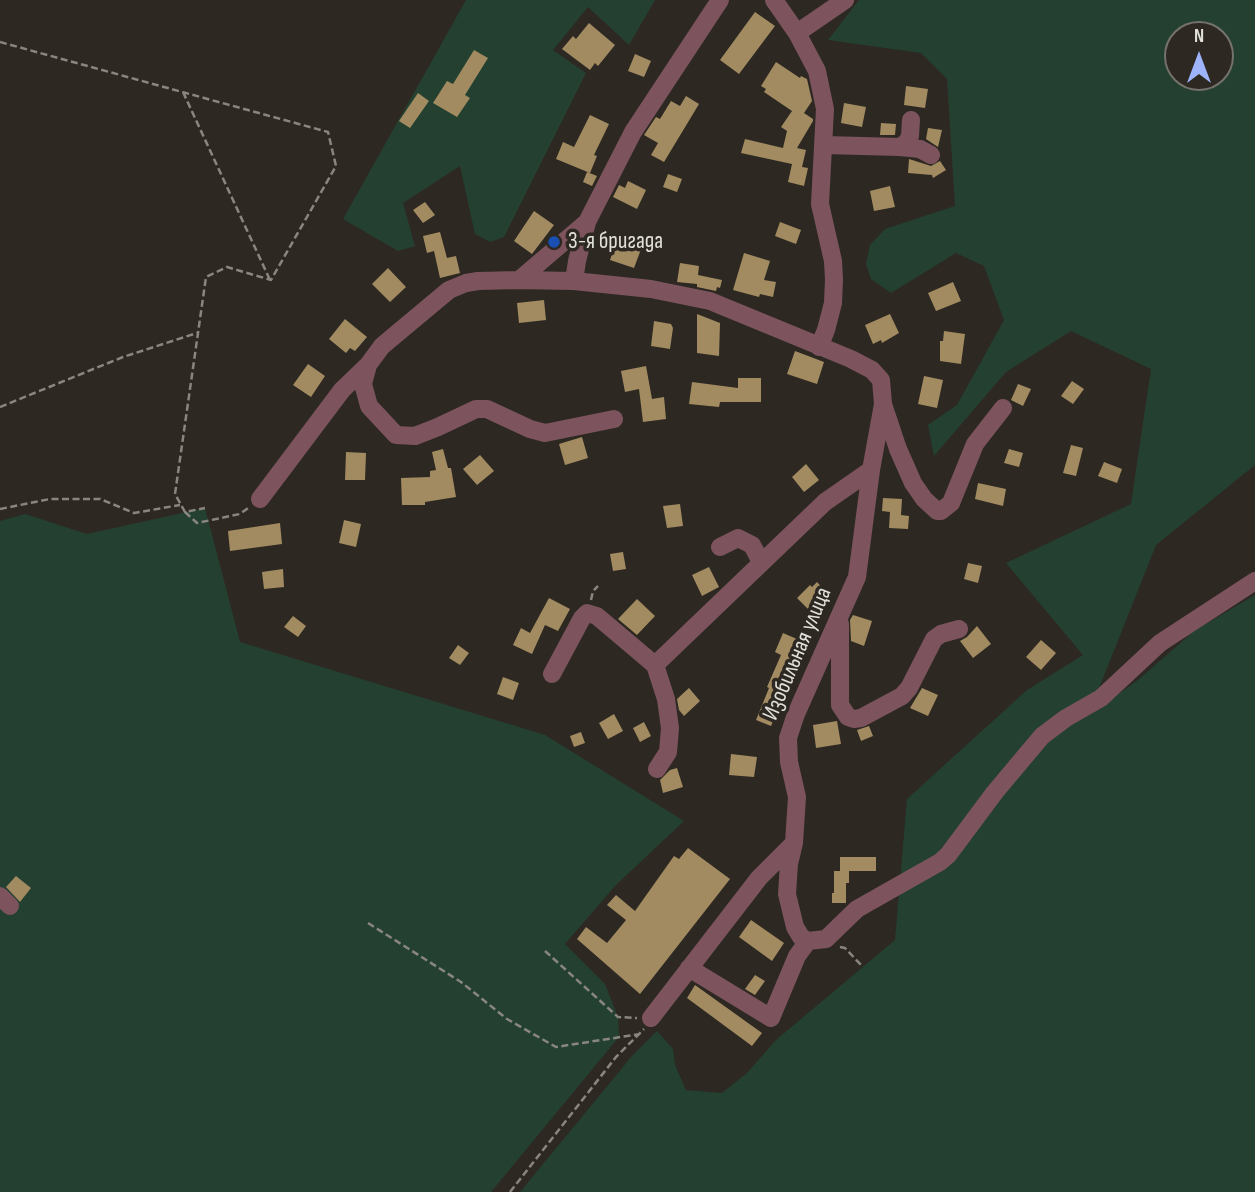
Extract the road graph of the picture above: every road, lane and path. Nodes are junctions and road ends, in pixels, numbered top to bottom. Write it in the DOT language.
graph roads {
  1 [pos="720,0"];
  2 [pos="774,0"];
  3 [pos="845,0"];
  4 [pos="797,33"];
  5 [pos="0,42"];
  6 [pos="183,93"];
  7 [pos="911,120"];
  8 [pos="824,145"];
  9 [pos="900,147"];
  10 [pos="931,155"];
  11 [pos="587,222"];
  12 [pos="271,280"];
  13 [pos="519,280"];
  14 [pos="574,282"];
  15 [pos="198,333"];
  16 [pos="819,347"];
  17 [pos="368,365"];
  18 [pos="883,404"];
  19 [pos="0,407"];
  20 [pos="1003,408"];
  21 [pos="614,419"];
  22 [pos="871,470"];
  23 [pos="260,499"];
  24 [pos="180,505"];
  25 [pos="205,508"];
  26 [pos="0,509"];
  27 [pos="185,512"];
  28 [pos="720,547"];
  29 [pos="761,562"];
  30 [pos="1255,581"];
  31 [pos="840,617"];
  32 [pos="959,629"];
  33 [pos="655,665"];
  34 [pos="552,674"];
  35 [pos="657,768"];
  36 [pos="794,843"];
  37 [pos="368,923"];
  38 [pos="809,940"];
  39 [pos="545,951"];
  40 [pos="863,967"];
  41 [pos="689,968"];
  42 [pos="651,1018"];
  43 [pos="640,1034"];
  44 [pos="510,1192"];
  1 -- 11 [label="street"];
  2 -- 4 [label="street"];
  3 -- 4 [label="street"];
  4 -- 8 [label="street"];
  5 -- 6 [label="path"];
  6 -- 12 [label="path"];
  6 -- 12 [label="path"];
  7 -- 9 [label="street"];
  8 -- 9 [label="street"];
  8 -- 16 [label="street"];
  9 -- 10 [label="street"];
  11 -- 13 [label="street"];
  11 -- 14 [label="street"];
  12 -- 15 [label="path"];
  13 -- 14 [label="street, Изобильная улица"];
  13 -- 17 [label="street, Изобильная улица"];
  14 -- 16 [label="street, Изобильная улица"];
  15 -- 19 [label="path"];
  15 -- 24 [label="path"];
  16 -- 18 [label="street, Изобильная улица"];
  17 -- 21 [label="street"];
  17 -- 23 [label="street, Изобильная улица"];
  18 -- 20 [label="street"];
  18 -- 22 [label="street, Изобильная улица"];
  22 -- 29 [label="street"];
  22 -- 31 [label="street, Изобильная улица"];
  23 -- 27 [label="path"];
  24 -- 26 [label="path"];
  24 -- 27 [label="path"];
  25 -- 27 [label="path"];
  28 -- 29 [label="street"];
  29 -- 33 [label="street"];
  30 -- 38 [label="street"];
  31 -- 32 [label="street"];
  31 -- 36 [label="street, Изобильная улица"];
  33 -- 34 [label="street"];
  33 -- 35 [label="street"];
  36 -- 38 [label="street, Изобильная улица"];
  36 -- 41 [label="street"];
  37 -- 43 [label="path"];
  38 -- 40 [label="path"];
  38 -- 41 [label="street"];
  39 -- 42 [label="path"];
  41 -- 42 [label="street"];
  42 -- 43 [label="path"];
  43 -- 44 [label="path"];
}
